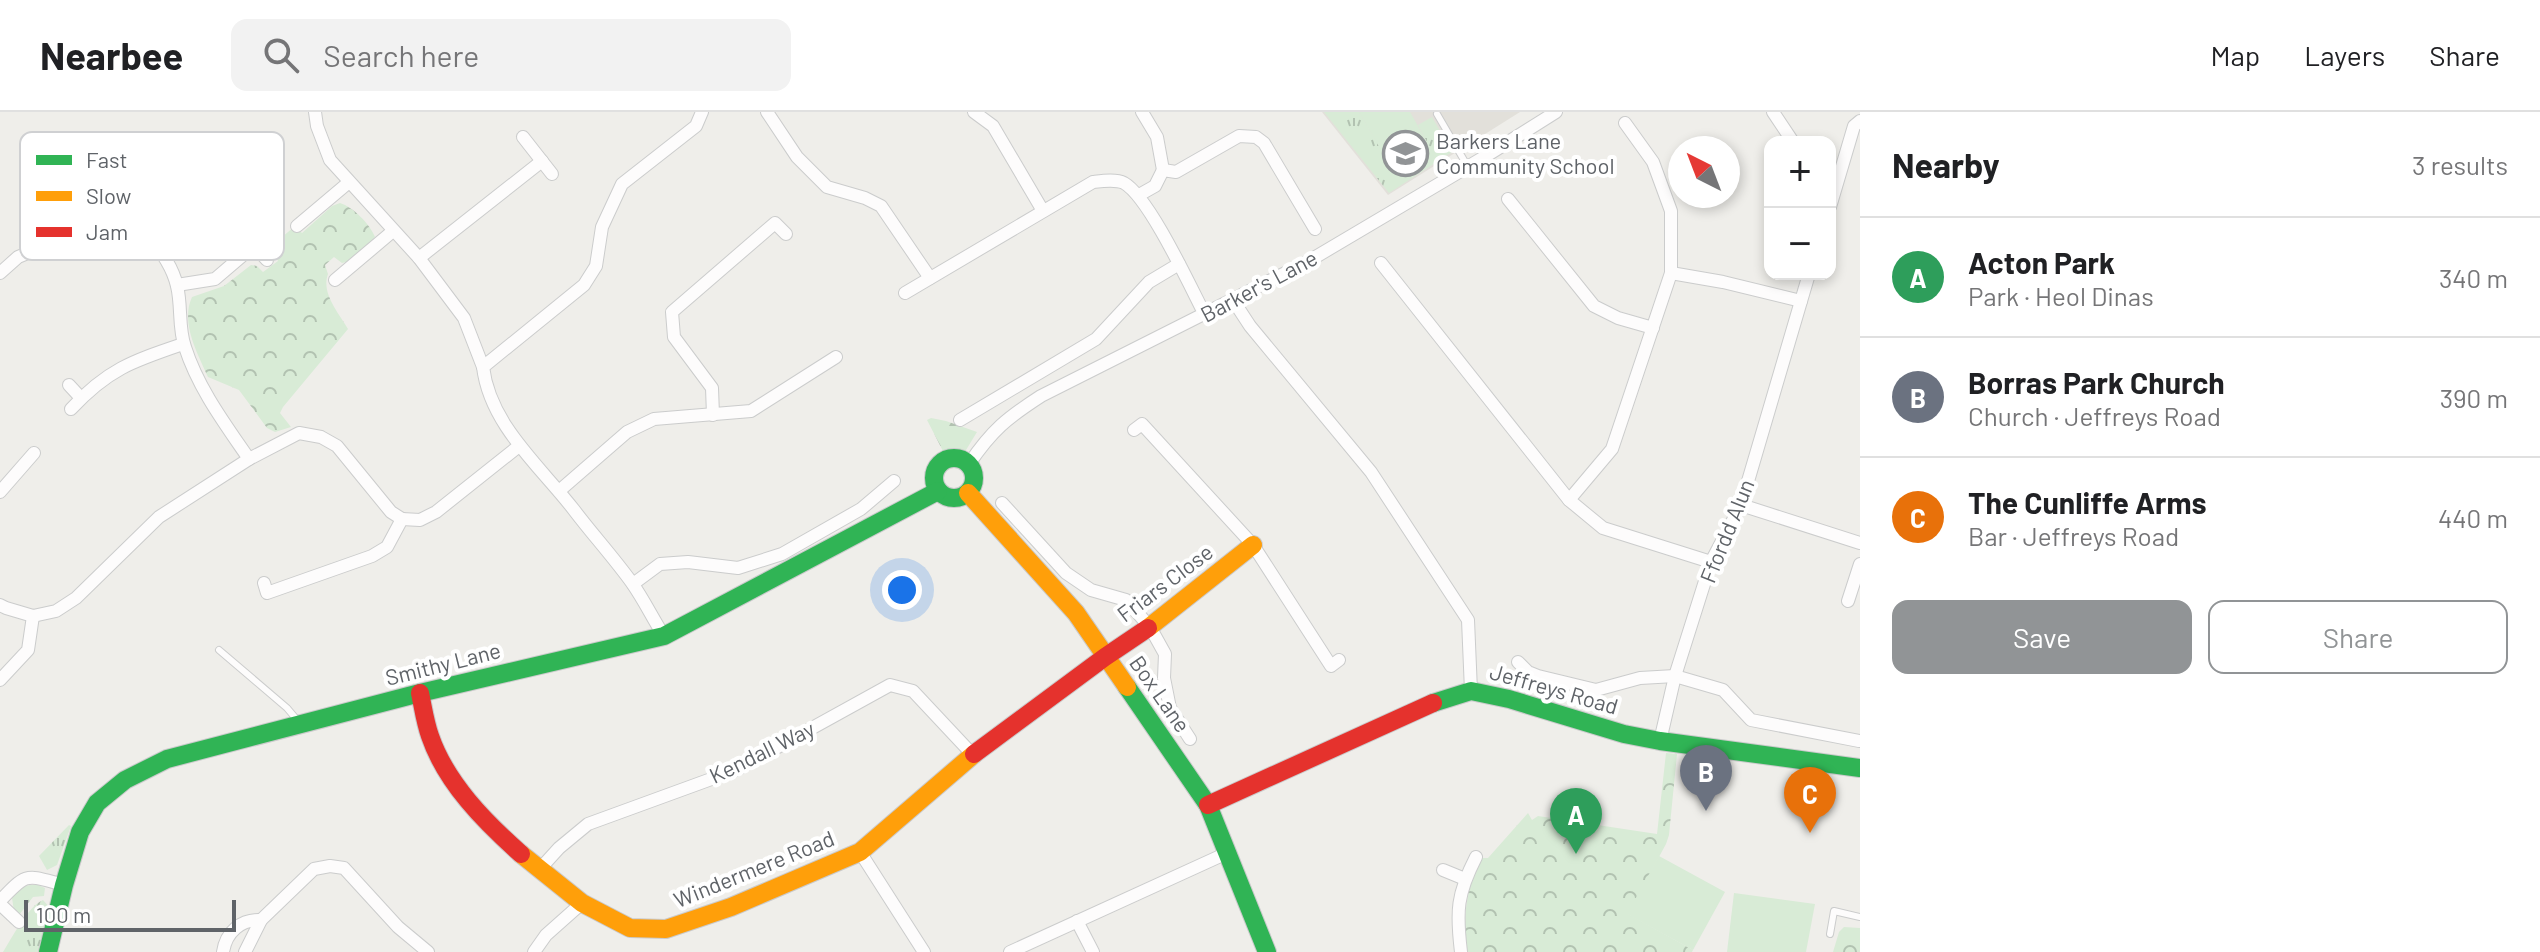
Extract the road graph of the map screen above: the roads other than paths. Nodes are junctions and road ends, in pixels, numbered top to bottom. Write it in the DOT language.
graph roads {
  1 [pos="315,112"];
  2 [pos="702,112"];
  3 [pos="974,112"];
  4 [pos="1142,112"];
  5 [pos="1556,112"];
  6 [pos="1773,112"];
  7 [pos="770,113"];
  8 [pos="1437,114"];
  9 [pos="1860,121"];
  10 [pos="1625,123"];
  11 [pos="1789,136"];
  12 [pos="523,137"];
  13 [pos="542,161"];
  14 [pos="1468,167"];
  15 [pos="1836,169"];
  16 [pos="1163,170"];
  17 [pos="552,174"];
  18 [pos="348,183"];
  19 [pos="1139,195"];
  20 [pos="1508,199"];
  21 [pos="293,210"];
  22 [pos="1043,211"];
  23 [pos="1315,229"];
  24 [pos="393,231"];
  25 [pos="786,234"];
  26 [pos="20,256"];
  27 [pos="419,258"];
  28 [pos="167,260"];
  29 [pos="237,260"];
  30 [pos="1381,263"];
  31 [pos="1179,264"];
  32 [pos="0,273"];
  33 [pos="337,273"];
  34 [pos="1671,273"];
  35 [pos="930,278"];
  36 [pos="1807,280"];
  37 [pos="177,285"];
  38 [pos="905,293"];
  39 [pos="1233,300"];
  40 [pos="1801,301"];
  41 [pos="1205,315"];
  42 [pos="1653,328"];
  43 [pos="183,344"];
  44 [pos="836,357"];
  45 [pos="483,367"];
  46 [pos="69,385"];
  47 [pos="81,398"];
  48 [pos="968,399"];
  49 [pos="71,409"];
  50 [pos="974,412"];
  51 [pos="713,415"];
  52 [pos="960,420"];
  53 [pos="1142,424"];
  54 [pos="519,446"];
  55 [pos="34,453"];
  56 [pos="249,459"];
  57 [pos="969,464"];
  58 [pos="894,481"];
  59 [pos="559,491"];
  60 [pos="938,491"];
  61 [pos="0,492"];
  62 [pos="968,493"];
  63 [pos="1569,500"];
  64 [pos="1002,503"];
  65 [pos="1741,505"];
  66 [pos="402,519"];
  67 [pos="1860,543"];
  68 [pos="1253,545"];
  69 [pos="1711,562"];
  70 [pos="1860,564"];
  71 [pos="633,584"];
  72 [pos="267,593"];
  73 [pos="1848,601"];
  74 [pos="0,605"];
  75 [pos="33,616"];
  76 [pos="1150,627"];
  77 [pos="664,636"];
  78 [pos="219,650"];
  79 [pos="1105,657"];
  80 [pos="1518,662"];
  81 [pos="1331,667"];
  82 [pos="1675,676"];
  83 [pos="0,680"];
  84 [pos="1471,691"];
  85 [pos="420,693"];
  86 [pos="300,724"];
  87 [pos="1190,739"];
  88 [pos="1660,741"];
  89 [pos="1859,741"];
  90 [pos="973,755"];
  91 [pos="1860,768"];
  92 [pos="1208,805"];
  93 [pos="860,852"];
  94 [pos="1227,853"];
  95 [pos="1476,857"];
  96 [pos="539,870"];
  97 [pos="1443,870"];
  98 [pos="1465,879"];
  99 [pos="64,885"];
  100 [pos="0,903"];
  101 [pos="582,903"];
  102 [pos="1860,917"];
  103 [pos="261,920"];
  104 [pos="1077,921"];
  105 [pos="19,922"];
  106 [pos="1830,934"];
  107 [pos="48,952"];
  108 [pos="223,952"];
  109 [pos="245,952"];
  110 [pos="428,952"];
  111 [pos="534,952"];
  112 [pos="924,952"];
  113 [pos="1010,952"];
  114 [pos="1093,952"];
  115 [pos="1267,952"];
  116 [pos="1461,952"];
  1 -- 18 [label="street"];
  2 -- 45 [label="street"];
  3 -- 22 [label="street"];
  4 -- 16 [label="street"];
  5 -- 14 [label="street, Barker's Lane"];
  6 -- 11 [label="street"];
  7 -- 35 [label="street"];
  8 -- 14 [label="lane"];
  9 -- 15 [label="street"];
  10 -- 34 [label="street"];
  12 -- 13 [label="street"];
  13 -- 17 [label="street"];
  13 -- 27 [label="street"];
  14 -- 39 [label="street, Barker's Lane"];
  16 -- 19 [label="street"];
  16 -- 23 [label="street"];
  18 -- 21 [label="street"];
  18 -- 24 [label="street"];
  19 -- 22 [label="street"];
  19 -- 31 [label="street"];
  20 -- 42 [label="street"];
  22 -- 35 [label="street"];
  24 -- 27 [label="street"];
  24 -- 33 [label="street"];
  25 -- 51 [label="street"];
  26 -- 32 [label="street"];
  27 -- 45 [label="street"];
  28 -- 37 [label="street"];
  29 -- 37 [label="street"];
  30 -- 63 [label="street"];
  31 -- 41 [label="street"];
  31 -- 50 [label="street"];
  34 -- 40 [label="street"];
  34 -- 42 [label="street"];
  35 -- 38 [label="street"];
  36 -- 40 [label="street, Ffordd Alun"];
  37 -- 43 [label="street"];
  39 -- 41 [label="street, Barker's Lane"];
  39 -- 84 [label="street"];
  40 -- 65 [label="street, Ffordd Alun"];
  41 -- 57 [label="street, Barker's Lane"];
  42 -- 63 [label="street"];
  43 -- 47 [label="street"];
  43 -- 56 [label="street"];
  44 -- 51 [label="street"];
  45 -- 54 [label="street"];
  46 -- 47 [label="street"];
  47 -- 49 [label="street"];
  48 -- 50 [label="street"];
  50 -- 52 [label="street"];
  51 -- 59 [label="street"];
  53 -- 68 [label="street, Friars Close"];
  54 -- 59 [label="street"];
  54 -- 66 [label="street"];
  55 -- 61 [label="street"];
  56 -- 66 [label="street"];
  56 -- 75 [label="street"];
  57 -- 60 [label="street"];
  57 -- 62 [label="street"];
  58 -- 71 [label="street"];
  59 -- 71 [label="street"];
  60 -- 62 [label="street"];
  60 -- 77 [label="street, Smithy Lane"];
  62 -- 79 [label="street, Box Lane"];
  63 -- 69 [label="street"];
  64 -- 76 [label="street"];
  65 -- 67 [label="street"];
  65 -- 69 [label="street, Ffordd Alun"];
  66 -- 72 [label="street"];
  68 -- 76 [label="street, Friars Close"];
  68 -- 81 [label="street, Friars Close"];
  69 -- 82 [label="street, Ffordd Alun"];
  70 -- 73 [label="street"];
  71 -- 77 [label="street"];
  74 -- 75 [label="street"];
  75 -- 83 [label="street"];
  76 -- 79 [label="street, Friars Close"];
  76 -- 87 [label="street"];
  77 -- 85 [label="street, Smithy Lane"];
  78 -- 86 [label="lane"];
  79 -- 90 [label="street, Windermere Road"];
  79 -- 92 [label="street, Box Lane"];
  80 -- 82 [label="street, Jeffreys Road"];
  82 -- 88 [label="street, Ffordd Alun"];
  82 -- 89 [label="street, Jeffreys Road"];
  84 -- 88 [label="street, Jeffreys Road"];
  84 -- 92 [label="street, Jeffreys Road"];
  85 -- 86 [label="street, Smithy Lane"];
  85 -- 96 [label="street, Windermere Road"];
  86 -- 99 [label="street, Smithy Lane"];
  88 -- 91 [label="street, Jeffreys Road"];
  90 -- 93 [label="street, Windermere Road"];
  90 -- 96 [label="street, Kendall Way"];
  92 -- 94 [label="street, Box Lane"];
  93 -- 101 [label="street, Windermere Road"];
  93 -- 112 [label="street"];
  94 -- 104 [label="street"];
  94 -- 115 [label="street, Box Lane"];
  95 -- 98 [label="street"];
  96 -- 101 [label="street, Windermere Road"];
  97 -- 98 [label="street"];
  98 -- 116 [label="street"];
  99 -- 100 [label="street"];
  99 -- 107 [label="street, Smithy Lane"];
  100 -- 105 [label="street"];
  101 -- 111 [label="street"];
  102 -- 106 [label="lane"];
  103 -- 108 [label="street"];
  103 -- 109 [label="street"];
  103 -- 110 [label="street"];
  104 -- 113 [label="street"];
  104 -- 114 [label="street"];
}
